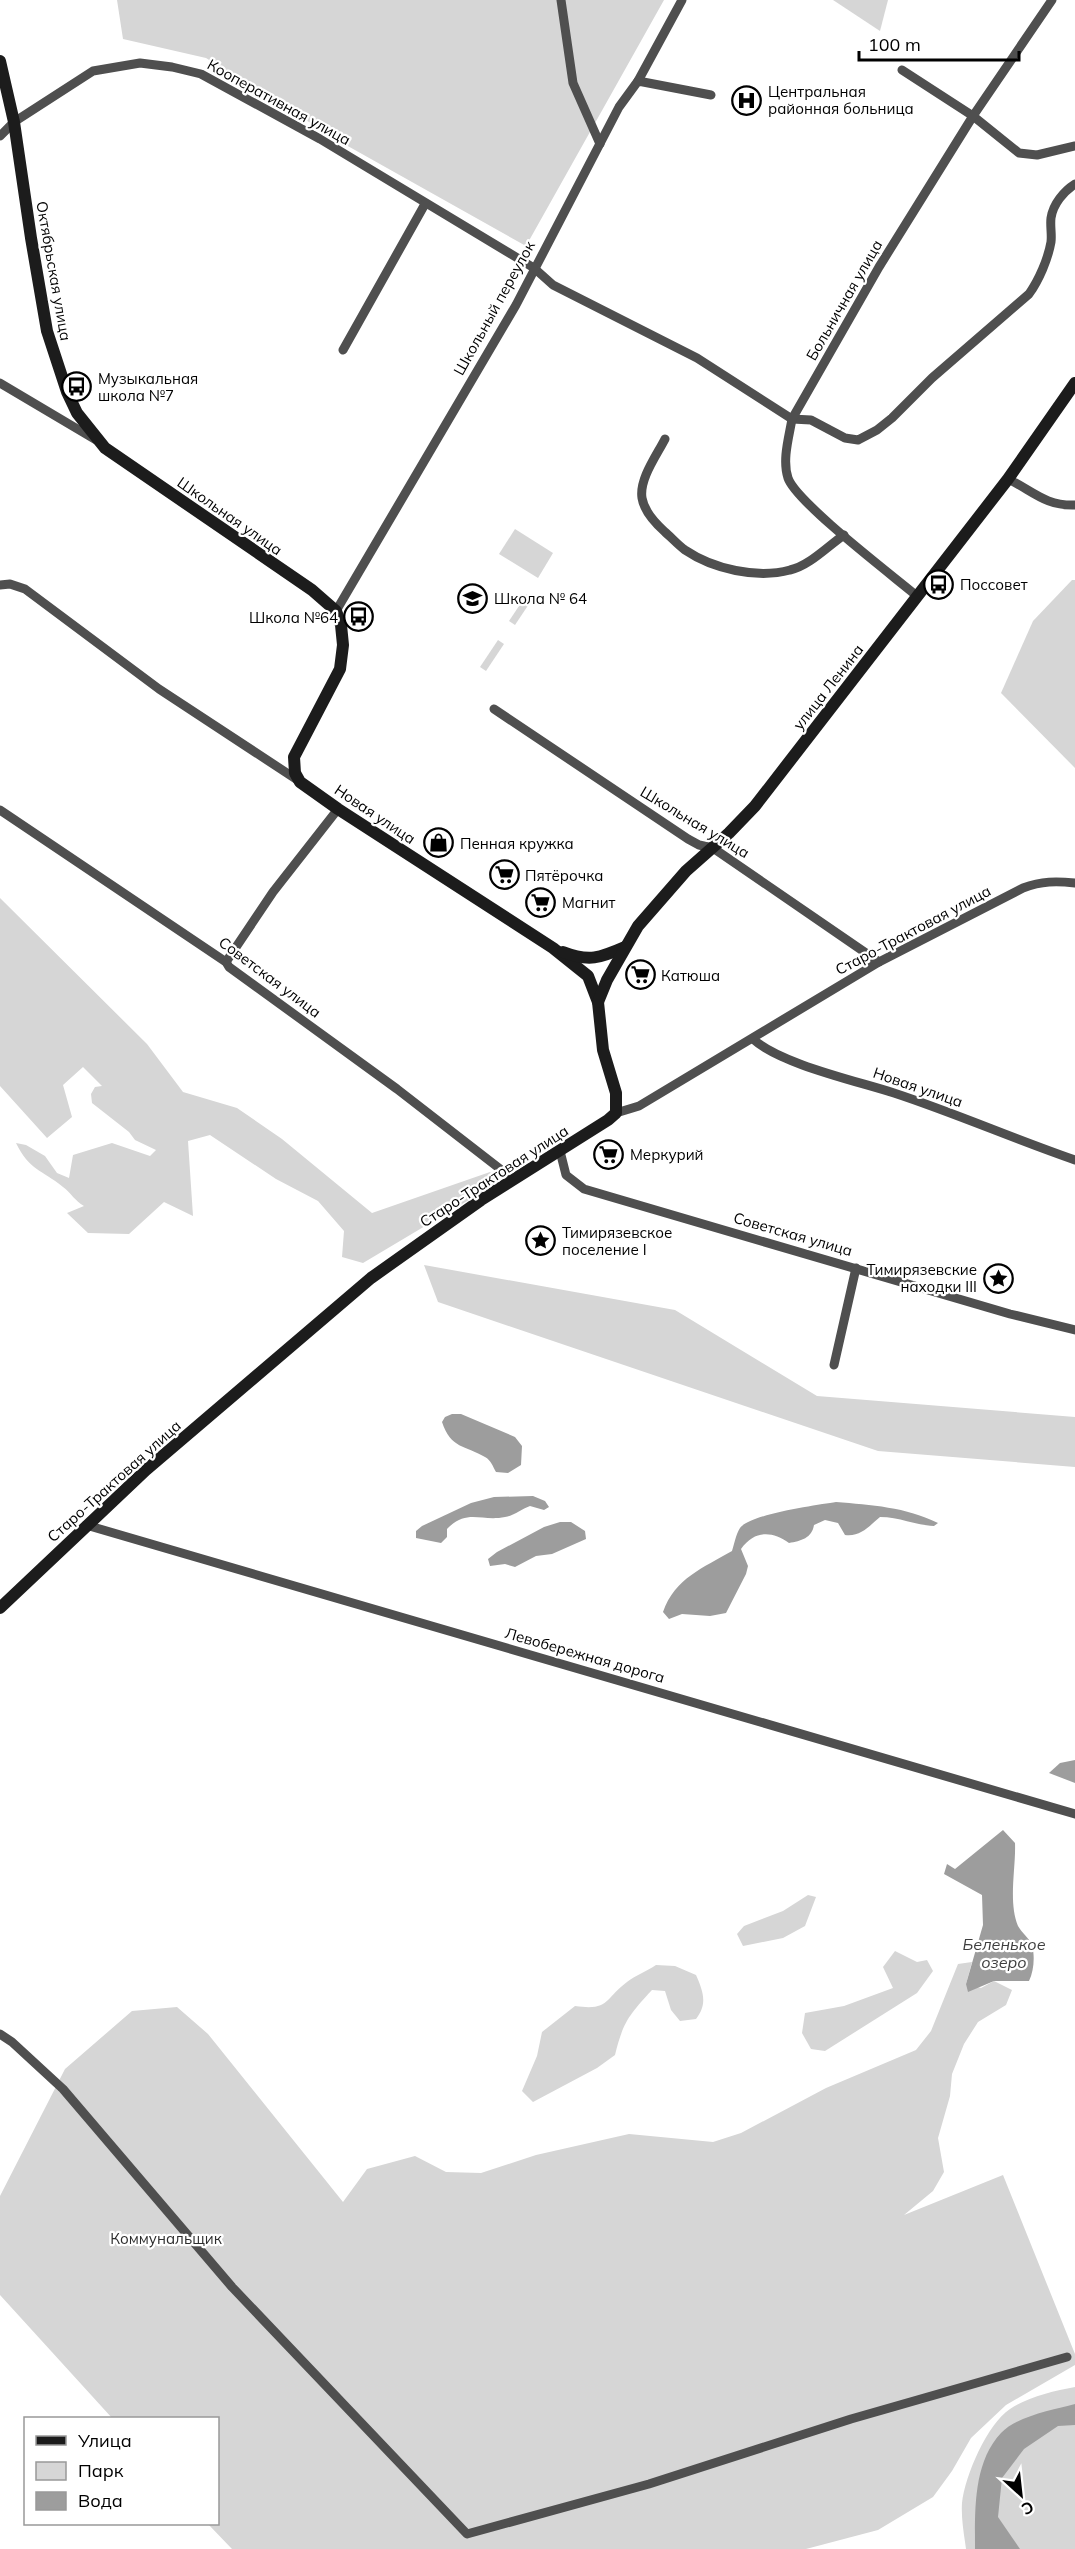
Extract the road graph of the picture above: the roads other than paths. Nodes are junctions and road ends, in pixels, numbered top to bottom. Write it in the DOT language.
graph roads {
  1 [pos="561,0"];
  2 [pos="682,0"];
  3 [pos="1052,0"];
  4 [pos="0,61"];
  5 [pos="902,70"];
  6 [pos="638,81"];
  7 [pos="711,95"];
  8 [pos="973,116"];
  9 [pos="14,122"];
  10 [pos="0,136"];
  11 [pos="600,144"];
  12 [pos="1075,146"];
  13 [pos="1075,184"];
  14 [pos="425,204"];
  15 [pos="534,268"];
  16 [pos="343,350"];
  17 [pos="0,383"];
  18 [pos="1075,383"];
  19 [pos="792,419"];
  20 [pos="665,439"];
  21 [pos="102,445"];
  22 [pos="1008,479"];
  23 [pos="1075,505"];
  24 [pos="844,535"];
  25 [pos="0,585"];
  26 [pos="917,596"];
  27 [pos="336,611"];
  28 [pos="494,709"];
  29 [pos="300,782"];
  30 [pos="338,809"];
  31 [pos="0,810"];
  32 [pos="713,848"];
  33 [pos="1075,884"];
  34 [pos="625,947"];
  35 [pos="553,948"];
  36 [pos="226,962"];
  37 [pos="879,962"];
  38 [pos="598,1002"];
  39 [pos="753,1039"];
  40 [pos="616,1113"];
  41 [pos="560,1151"];
  42 [pos="1075,1160"];
  43 [pos="513,1179"];
  44 [pos="856,1268"];
  45 [pos="1075,1330"];
  46 [pos="834,1365"];
  47 [pos="86,1525"];
  48 [pos="0,1608"];
  49 [pos="1075,1814"];
  50 [pos="0,2034"];
  51 [pos="1067,2357"];
  1 -- 11 [label="street"];
  2 -- 6 [label="street, Школьный переулок"];
  3 -- 8 [label="street, Больничная улица"];
  4 -- 9 [label="street, Октябрьская улица"];
  5 -- 8 [label="street"];
  6 -- 7 [label="street"];
  6 -- 11 [label="street, Школьный переулок"];
  8 -- 12 [label="street"];
  8 -- 19 [label="street, Больничная улица"];
  9 -- 10 [label="street"];
  9 -- 14 [label="street, Кооперативная улица"];
  9 -- 21 [label="street, Октябрьская улица"];
  11 -- 15 [label="street, Школьный переулок"];
  13 -- 19 [label="street"];
  14 -- 15 [label="street, Кооперативная улица"];
  14 -- 16 [label="street"];
  15 -- 19 [label="street, Кооперативная улица"];
  15 -- 27 [label="street, Школьный переулок"];
  17 -- 21 [label="street"];
  18 -- 22 [label="street, улица Ленина"];
  19 -- 24 [label="street, Больничная улица"];
  20 -- 24 [label="street"];
  21 -- 27 [label="street, Школьная улица"];
  22 -- 23 [label="street"];
  22 -- 26 [label="street, улица Ленина"];
  24 -- 26 [label="street, Больничная улица"];
  25 -- 29 [label="street"];
  26 -- 32 [label="street, улица Ленина"];
  27 -- 29 [label="street"];
  28 -- 32 [label="street, Школьная улица"];
  29 -- 30 [label="street, Новая улица"];
  30 -- 35 [label="street, Новая улица"];
  30 -- 36 [label="street"];
  31 -- 36 [label="street, Советская улица"];
  32 -- 34 [label="street, улица Ленина"];
  32 -- 37 [label="street, Школьная улица"];
  33 -- 37 [label="street, Старо-Трактовая улица"];
  34 -- 35 [label="street"];
  34 -- 38 [label="street, улица Ленина"];
  35 -- 38 [label="street, Новая улица"];
  36 -- 43 [label="street, Советская улица"];
  37 -- 39 [label="street, Старо-Трактовая улица"];
  38 -- 40 [label="street, Новая улица"];
  39 -- 40 [label="street, Старо-Трактовая улица"];
  39 -- 42 [label="street, Новая улица"];
  40 -- 41 [label="street, Старо-Трактовая улица"];
  41 -- 43 [label="street, Старо-Трактовая улица"];
  41 -- 44 [label="street, Советская улица"];
  43 -- 47 [label="street, Старо-Трактовая улица"];
  44 -- 45 [label="street, Советская улица"];
  44 -- 46 [label="street"];
  47 -- 48 [label="street, Старо-Трактовая улица"];
  47 -- 49 [label="street, Левобережная дорога"];
  50 -- 51 [label="street"];
}
